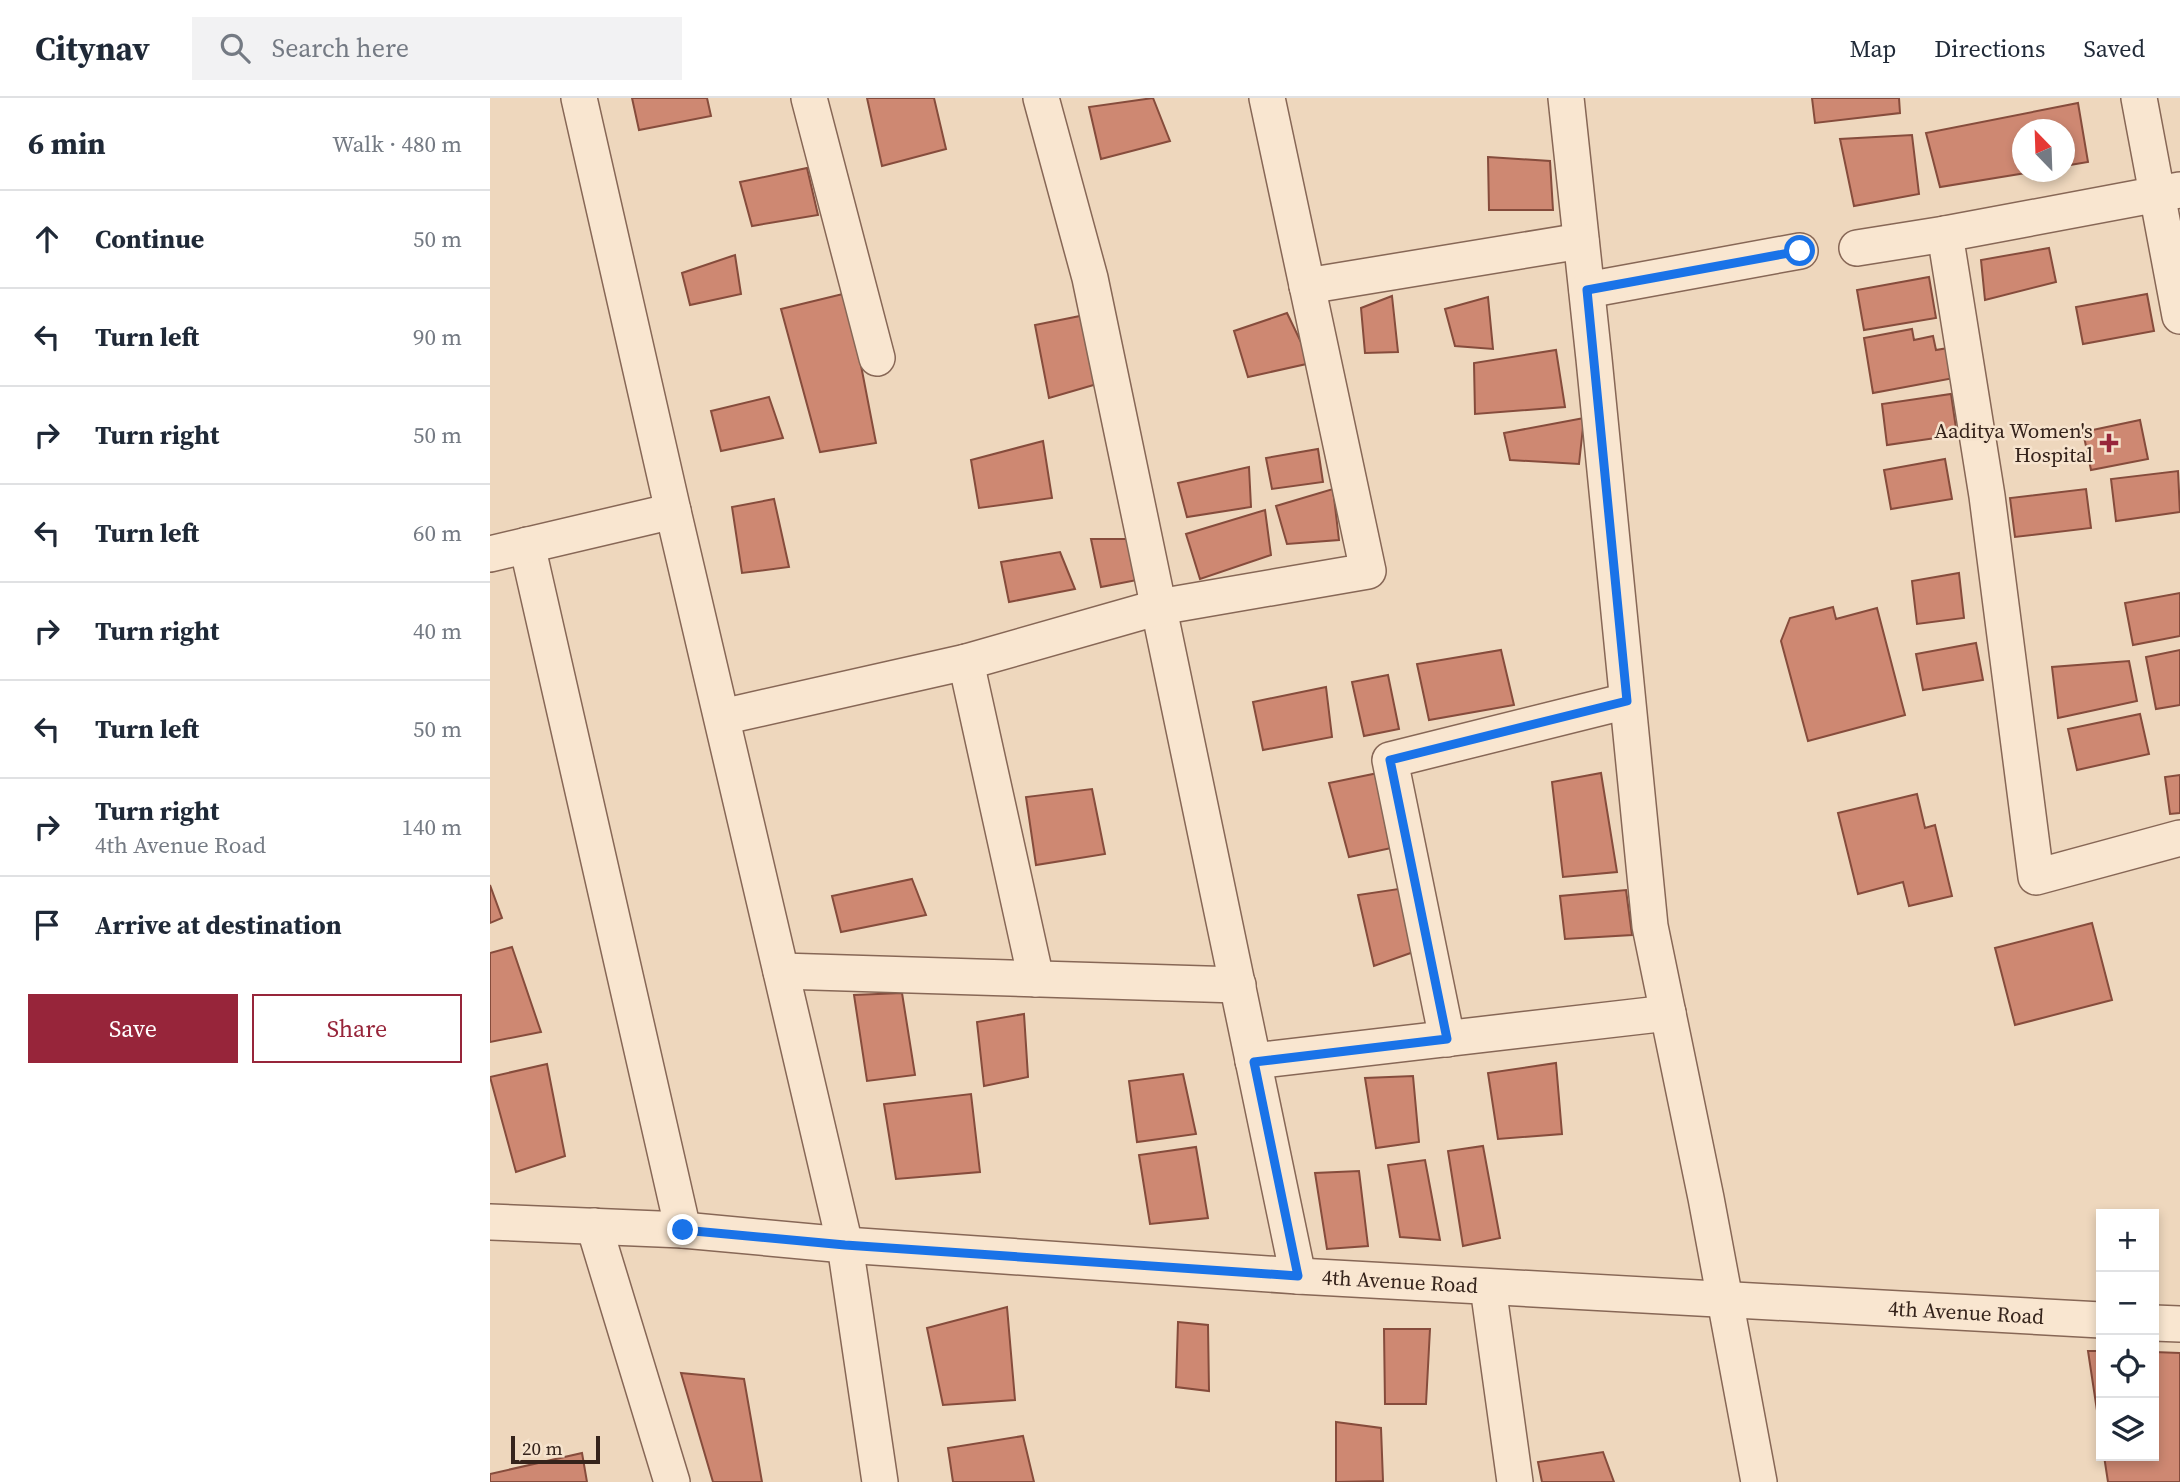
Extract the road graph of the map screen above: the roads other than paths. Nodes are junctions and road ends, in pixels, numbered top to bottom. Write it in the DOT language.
graph roads {
  1 [pos="579,98"];
  2 [pos="809,98"];
  3 [pos="1041,98"];
  4 [pos="1267,98"];
  5 [pos="1566,98"];
  6 [pos="2139,98"];
  7 [pos="2168,192"];
  8 [pos="1945,234"];
  9 [pos="1581,242"];
  10 [pos="1857,248"];
  11 [pos="1800,251"];
  12 [pos="1307,286"];
  13 [pos="1587,290"];
  14 [pos="2180,316"];
  15 [pos="877,358"];
  16 [pos="673,511"];
  17 [pos="527,545"];
  18 [pos="491,549"];
  19 [pos="1159,607"];
  20 [pos="966,662"];
  21 [pos="1627,701"];
  22 [pos="722,717"];
  23 [pos="2180,838"];
  24 [pos="781,971"];
  25 [pos="1036,979"];
  26 [pos="1238,985"];
  27 [pos="1668,1013"];
  28 [pos="1447,1039"];
  29 [pos="1254,1062"];
  30 [pos="490,1222"];
  31 [pos="594,1226"];
  32 [pos="683,1230"];
  33 [pos="845,1245"];
  34 [pos="1298,1276"];
  35 [pos="1488,1287"];
  36 [pos="1725,1301"];
  37 [pos="2096,1320"];
  38 [pos="2159,1323"];
  39 [pos="2180,1324"];
  40 [pos="672,1482"];
  41 [pos="880,1482"];
  42 [pos="1515,1482"];
  43 [pos="1759,1482"];
  1 -- 16 [label="street"];
  2 -- 15 [label="street"];
  3 -- 19 [label="street"];
  4 -- 12 [label="street"];
  5 -- 9 [label="street"];
  6 -- 7 [label="street"];
  7 -- 8 [label="street"];
  7 -- 14 [label="street"];
  8 -- 10 [label="street"];
  8 -- 23 [label="street"];
  9 -- 12 [label="street"];
  9 -- 13 [label="street"];
  11 -- 13 [label="street"];
  12 -- 19 [label="street"];
  13 -- 21 [label="street"];
  16 -- 17 [label="street"];
  16 -- 22 [label="street"];
  17 -- 18 [label="street"];
  17 -- 32 [label="street"];
  19 -- 20 [label="street"];
  19 -- 26 [label="street"];
  20 -- 22 [label="street"];
  20 -- 25 [label="street"];
  21 -- 27 [label="street"];
  21 -- 28 [label="street"];
  22 -- 24 [label="street"];
  24 -- 25 [label="street"];
  24 -- 33 [label="street"];
  25 -- 26 [label="street"];
  26 -- 29 [label="street"];
  27 -- 28 [label="street"];
  27 -- 36 [label="street"];
  28 -- 29 [label="street"];
  29 -- 34 [label="street"];
  30 -- 31 [label="street, 4th Avenue Road"];
  31 -- 32 [label="street, 4th Avenue Road"];
  31 -- 40 [label="street"];
  32 -- 33 [label="street, 4th Avenue Road"];
  33 -- 34 [label="street, 4th Avenue Road"];
  33 -- 41 [label="street"];
  34 -- 35 [label="street, 4th Avenue Road"];
  35 -- 36 [label="street, 4th Avenue Road"];
  35 -- 42 [label="street"];
  36 -- 37 [label="street, 4th Avenue Road"];
  36 -- 43 [label="street"];
  38 -- 39 [label="street"];
}
